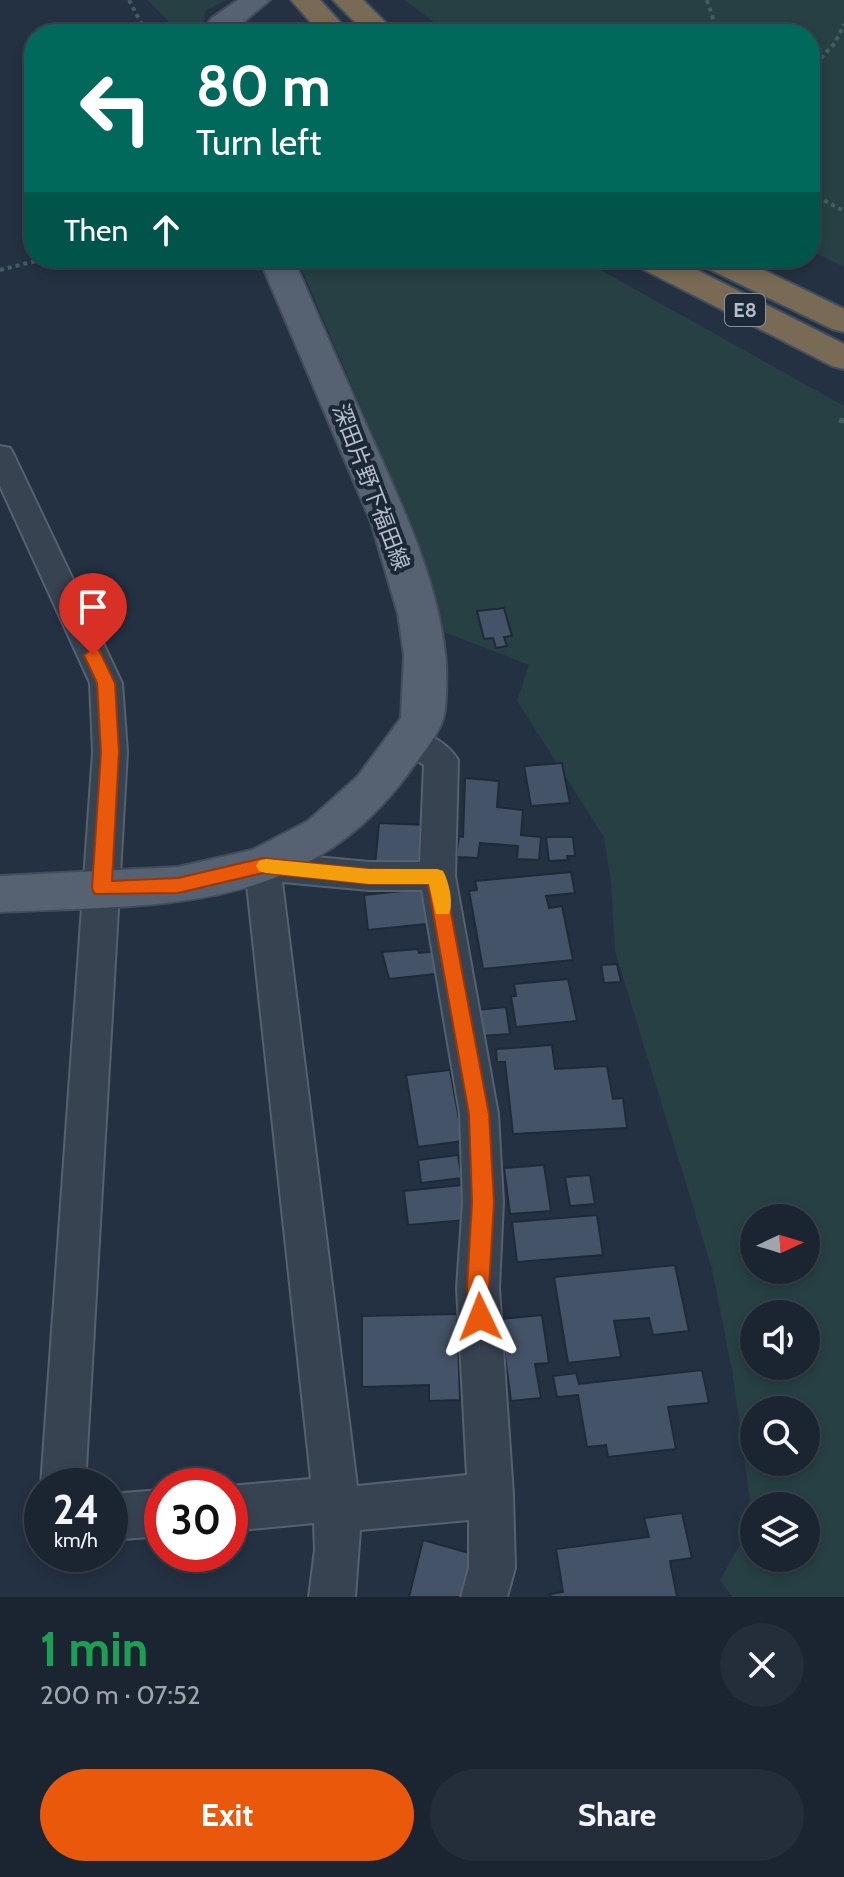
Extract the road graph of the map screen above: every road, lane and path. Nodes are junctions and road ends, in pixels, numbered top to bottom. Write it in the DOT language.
graph roads {
  1 [pos="129,0"];
  2 [pos="256,0"];
  3 [pos="305,0"];
  4 [pos="347,0"];
  5 [pos="708,2"];
  6 [pos="142,24"];
  7 [pos="222,24"];
  8 [pos="328,24"];
  9 [pos="372,24"];
  10 [pos="715,24"];
  11 [pos="844,24"];
  12 [pos="820,59"];
  13 [pos="820,198"];
  14 [pos="844,211"];
  15 [pos="24,264"];
  16 [pos="280,268"];
  17 [pos="667,268"];
  18 [pos="733,268"];
  19 [pos="0,270"];
  20 [pos="844,322"];
  21 [pos="844,358"];
  22 [pos="0,455"];
  23 [pos="410,739"];
  24 [pos="263,866"];
  25 [pos="437,876"];
  26 [pos="102,889"];
  27 [pos="0,894"];
  28 [pos="64,1468"];
  29 [pos="491,1495"];
  30 [pos="337,1504"];
  31 [pos="248,1507"];
  32 [pos="332,1597"];
  33 [pos="484,1597"];
  1 -- 6 [label="path"];
  2 -- 7 [label="main road"];
  3 -- 8 [label="highway"];
  4 -- 9 [label="highway"];
  5 -- 10 [label="path"];
  11 -- 12 [label="path"];
  13 -- 14 [label="path"];
  15 -- 19 [label="path"];
  16 -- 23 [label="main road, 深田片野下福田線"];
  17 -- 21 [label="highway, E8"];
  18 -- 20 [label="highway, E8"];
  22 -- 26 [label="street"];
  23 -- 24 [label="main road, 深田片野下福田線"];
  23 -- 25 [label="street"];
  24 -- 25 [label="street"];
  24 -- 26 [label="main road, 深田片野下福田線"];
  24 -- 30 [label="street"];
  25 -- 29 [label="street"];
  26 -- 27 [label="main road, 深田片野下福田線"];
  26 -- 28 [label="street"];
  29 -- 30 [label="street"];
  29 -- 33 [label="street"];
  30 -- 31 [label="street"];
  30 -- 32 [label="street"];
}
